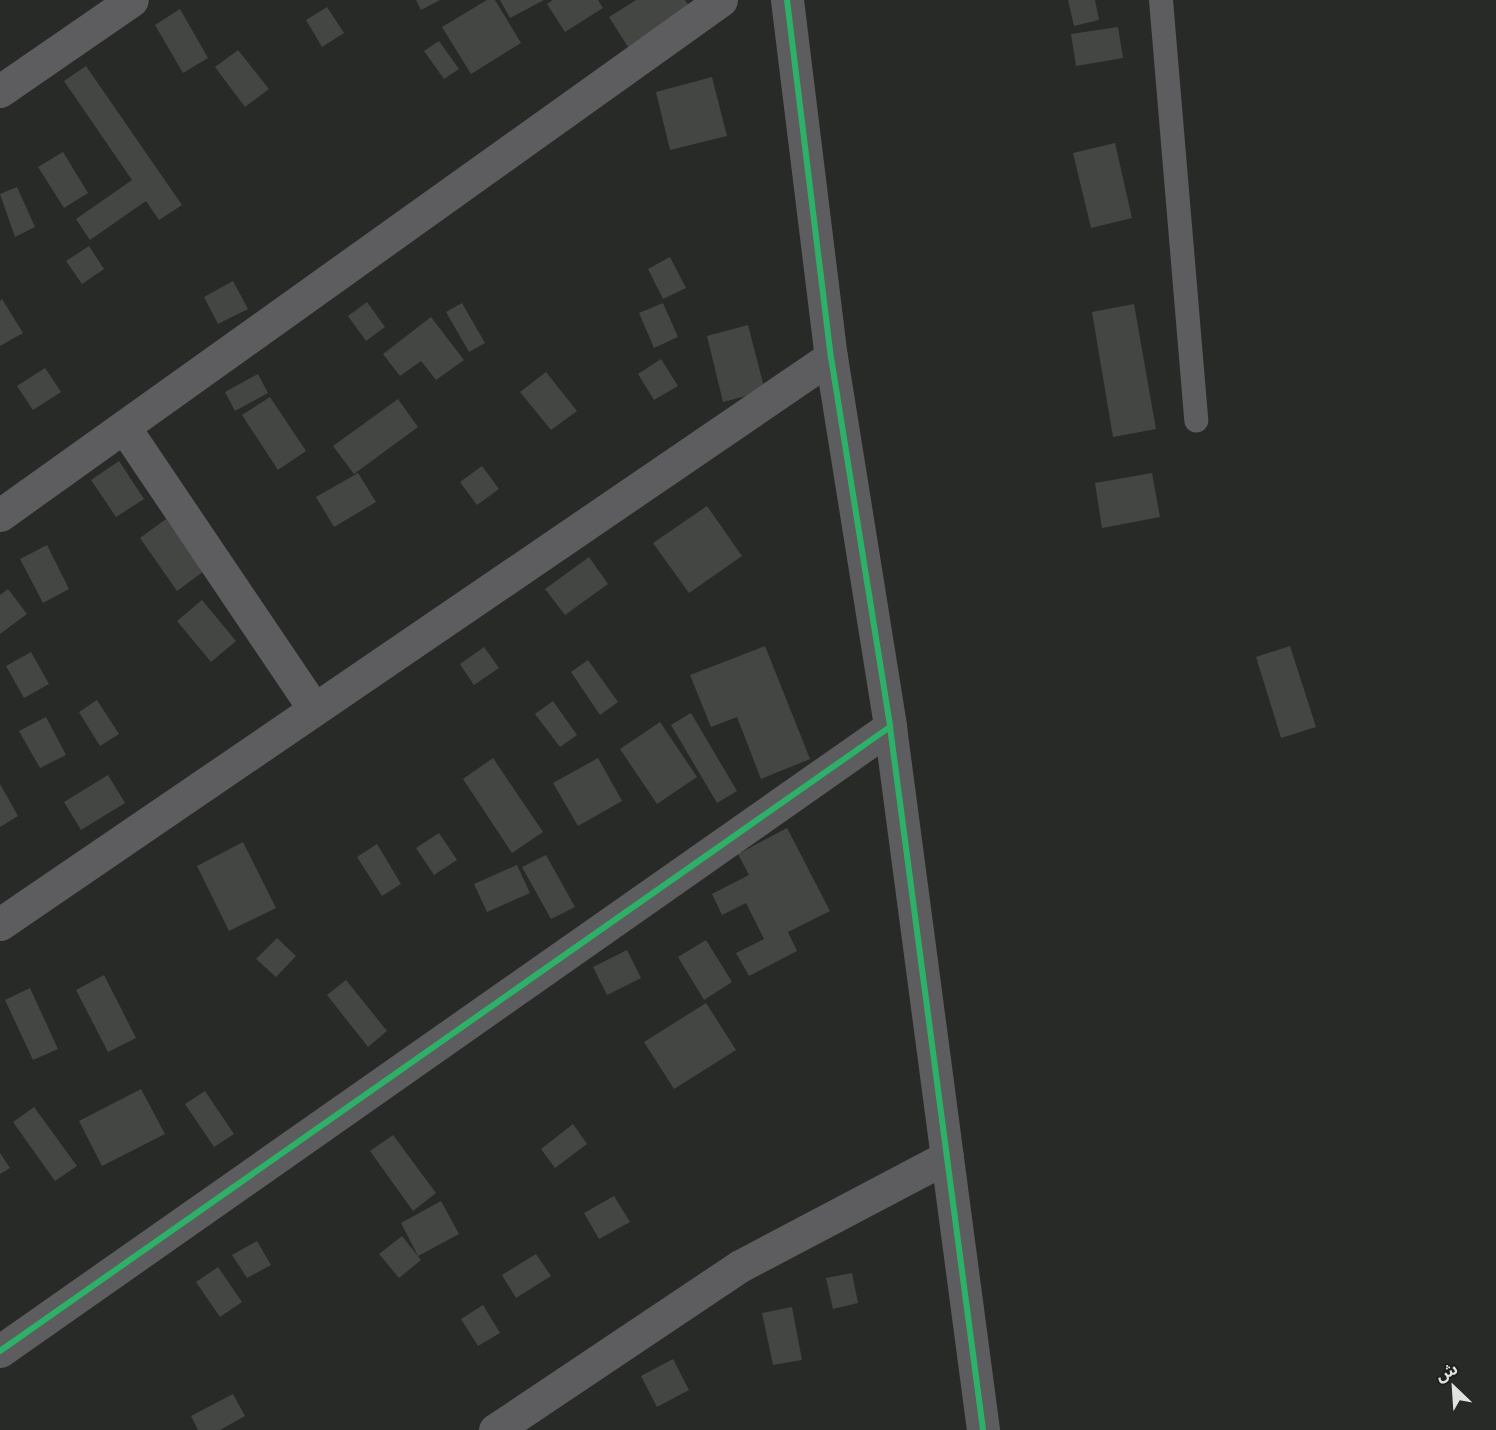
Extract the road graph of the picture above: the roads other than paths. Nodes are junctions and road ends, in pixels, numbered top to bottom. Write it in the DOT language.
graph roads {
  1 [pos="132,0"];
  2 [pos="721,0"];
  3 [pos="787,0"];
  4 [pos="1161,0"];
  5 [pos="0,91"];
  6 [pos="831,357"];
  7 [pos="1196,421"];
  8 [pos="126,430"];
  9 [pos="0,515"];
  10 [pos="312,706"];
  11 [pos="890,727"];
  12 [pos="0,924"];
  13 [pos="947,1157"];
  14 [pos="0,1351"];
  15 [pos="495,1430"];
  16 [pos="983,1430"];
  1 -- 5 [label="street"];
  2 -- 8 [label="street"];
  3 -- 6 [label="street"];
  4 -- 7 [label="lane"];
  6 -- 10 [label="street"];
  6 -- 11 [label="street"];
  8 -- 9 [label="street"];
  8 -- 10 [label="street"];
  10 -- 12 [label="street"];
  11 -- 13 [label="street"];
  11 -- 14 [label="street"];
  13 -- 15 [label="street"];
  13 -- 16 [label="street"];
}
